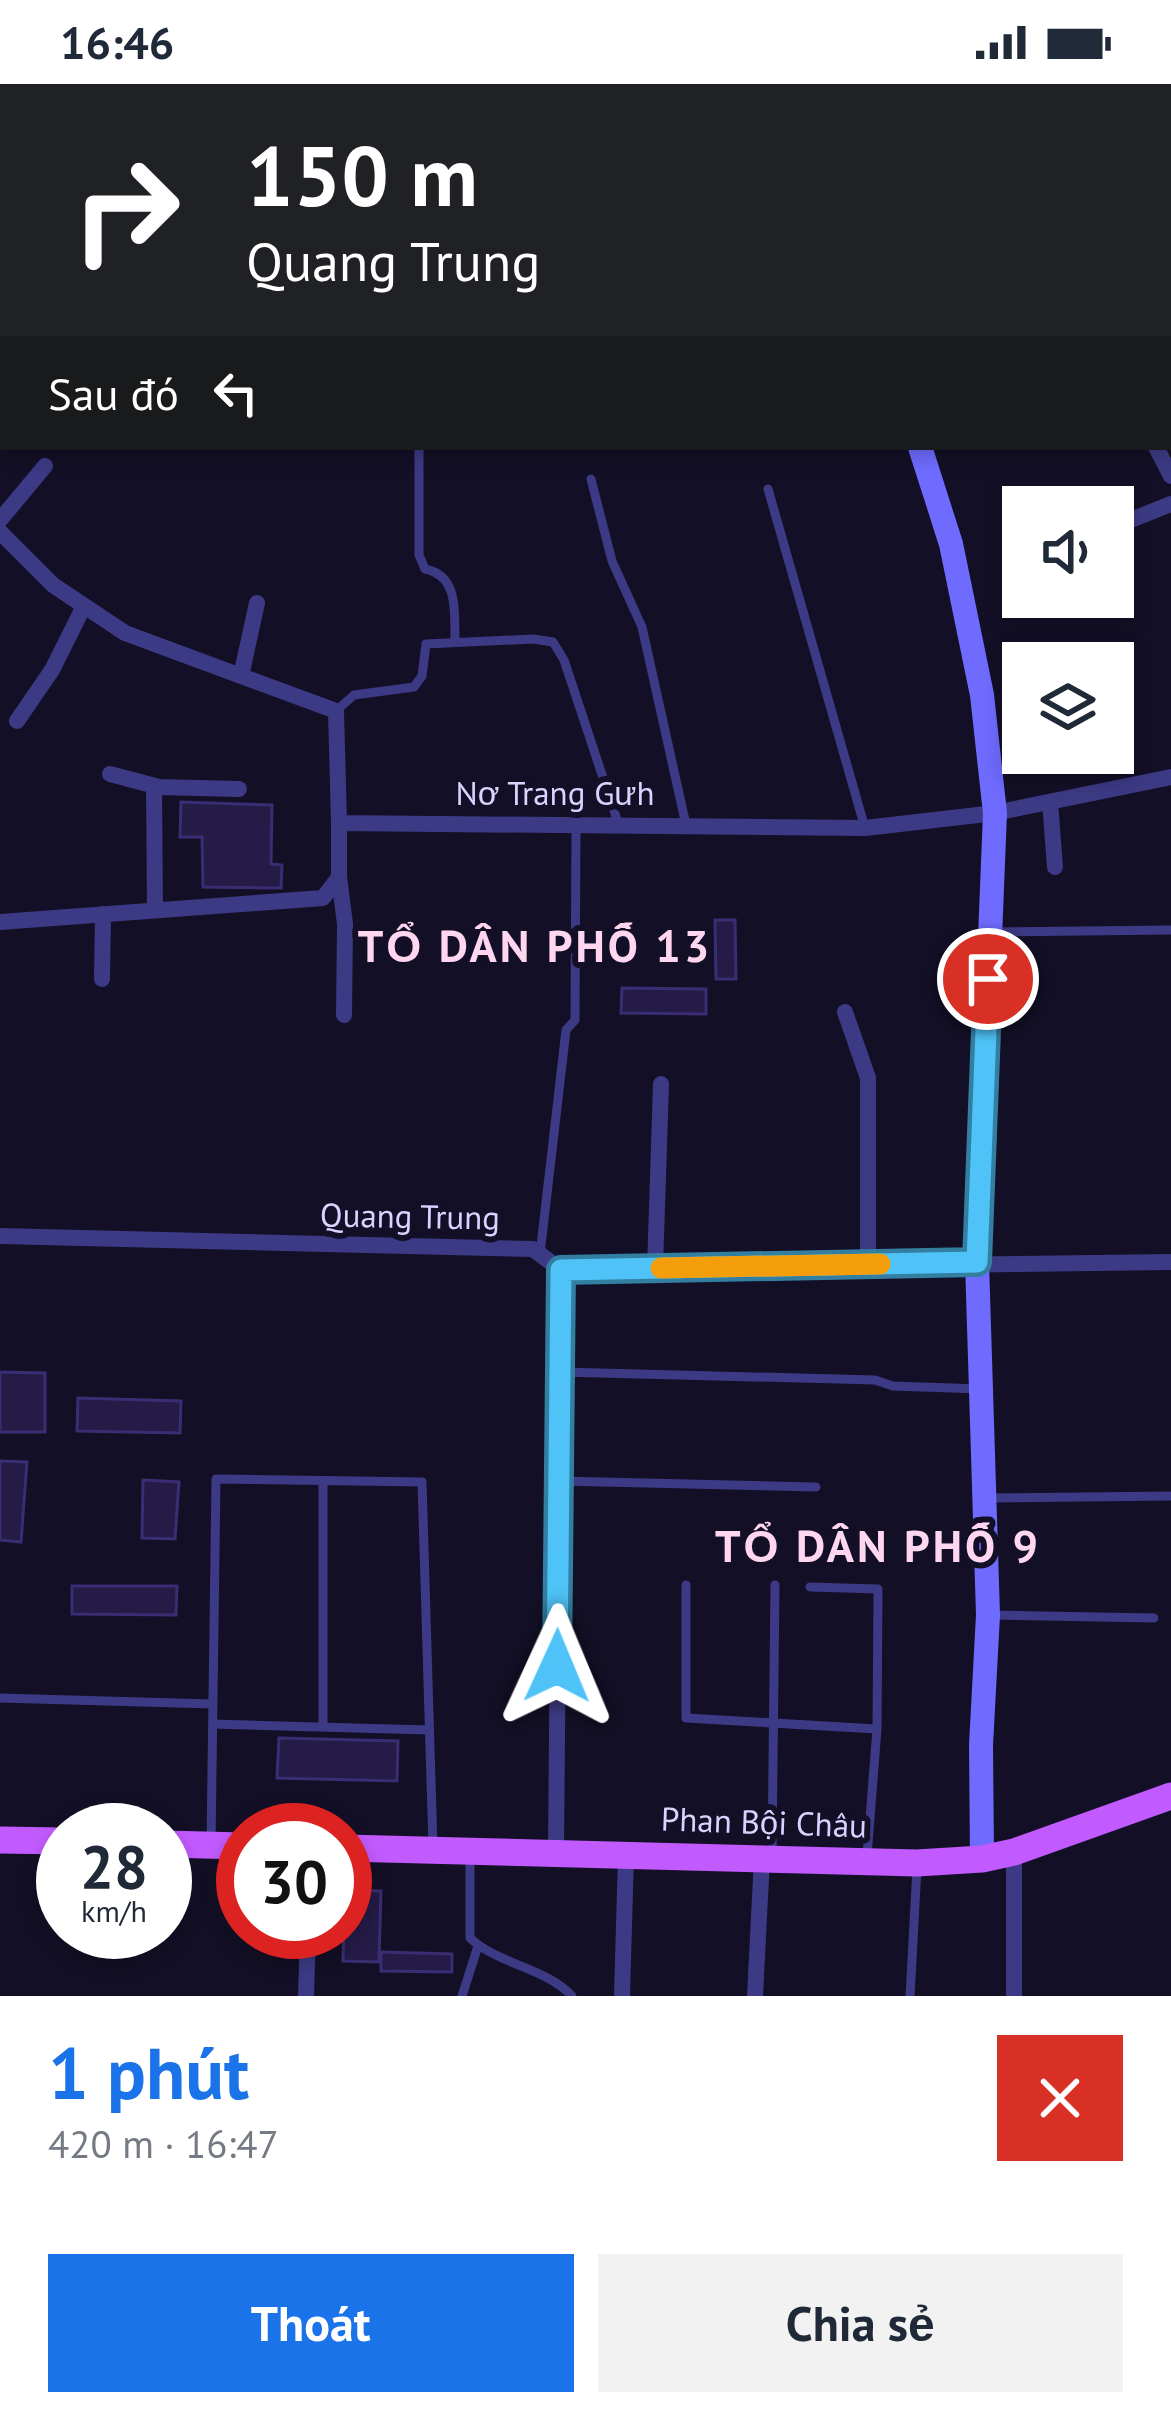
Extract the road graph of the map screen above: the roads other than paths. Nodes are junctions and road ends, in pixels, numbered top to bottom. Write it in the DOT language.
graph roads {
  1 [pos="419,450"];
  2 [pos="921,450"];
  3 [pos="45,466"];
  4 [pos="591,479"];
  5 [pos="768,489"];
  6 [pos="1171,504"];
  7 [pos="1134,519"];
  8 [pos="0,520"];
  9 [pos="0,532"];
  10 [pos="256,603"];
  11 [pos="84,606"];
  12 [pos="455,643"];
  13 [pos="242,676"];
  14 [pos="336,711"];
  15 [pos="17,721"];
  16 [pos="110,774"];
  17 [pos="1171,777"];
  18 [pos="154,786"];
  19 [pos="238,789"];
  20 [pos="1050,802"];
  21 [pos="995,813"];
  22 [pos="576,822"];
  23 [pos="339,823"];
  24 [pos="618,823"];
  25 [pos="686,824"];
  26 [pos="865,828"];
  27 [pos="1055,867"];
  28 [pos="340,877"];
  29 [pos="155,910"];
  30 [pos="103,914"];
  31 [pos="0,922"];
  32 [pos="1171,930"];
  33 [pos="990,932"];
  34 [pos="102,979"];
  35 [pos="845,1012"];
  36 [pos="344,1015"];
  37 [pos="661,1084"];
  38 [pos="0,1236"];
  39 [pos="540,1255"];
  40 [pos="977,1262"];
  41 [pos="1171,1262"];
  42 [pos="868,1264"];
  43 [pos="655,1268"];
  44 [pos="561,1270"];
  45 [pos="560,1372"];
  46 [pos="981,1389"];
  47 [pos="323,1480"];
  48 [pos="559,1481"];
  49 [pos="816,1486"];
  50 [pos="1171,1496"];
  51 [pos="986,1498"];
  52 [pos="686,1585"];
  53 [pos="775,1585"];
  54 [pos="810,1587"];
  55 [pos="988,1616"];
  56 [pos="1154,1618"];
  57 [pos="0,1698"];
  58 [pos="213,1704"];
  59 [pos="775,1722"];
  60 [pos="213,1724"];
  61 [pos="323,1727"];
  62 [pos="878,1729"];
  63 [pos="429,1730"];
  64 [pos="1171,1796"];
  65 [pos="0,1840"];
  66 [pos="36,1841"];
  67 [pos="192,1845"];
  68 [pos="211,1845"];
  69 [pos="216,1845"];
  70 [pos="372,1847"];
  71 [pos="433,1847"];
  72 [pos="470,1848"];
  73 [pos="556,1851"];
  74 [pos="1014,1852"];
  75 [pos="626,1854"];
  76 [pos="767,1858"];
  77 [pos="982,1859"];
  78 [pos="867,1861"];
  79 [pos="917,1863"];
  80 [pos="478,1946"];
  81 [pos="307,1959"];
  82 [pos="306,1996"];
  83 [pos="462,1996"];
  84 [pos="572,1996"];
  85 [pos="622,1996"];
  86 [pos="754,1996"];
  87 [pos="910,1996"];
  88 [pos="1014,1996"];
  1 -- 12 [label="lane"];
  2 -- 21 [label="street"];
  3 -- 8 [label="street"];
  4 -- 25 [label="lane"];
  5 -- 26 [label="lane"];
  6 -- 7 [label="street"];
  9 -- 11 [label="street"];
  10 -- 13 [label="street"];
  11 -- 13 [label="street"];
  11 -- 15 [label="street"];
  12 -- 14 [label="lane"];
  12 -- 24 [label="lane"];
  13 -- 14 [label="street"];
  14 -- 23 [label="street"];
  16 -- 18 [label="street"];
  17 -- 20 [label="street, Nơ Trang Gưh"];
  18 -- 19 [label="street"];
  18 -- 29 [label="street"];
  20 -- 21 [label="street, Nơ Trang Gưh"];
  20 -- 27 [label="street"];
  21 -- 26 [label="street, Nơ Trang Gưh"];
  21 -- 33 [label="street"];
  22 -- 23 [label="street, Nơ Trang Gưh"];
  22 -- 24 [label="street, Nơ Trang Gưh"];
  22 -- 39 [label="lane"];
  23 -- 28 [label="street"];
  24 -- 25 [label="street, Nơ Trang Gưh"];
  25 -- 26 [label="street, Nơ Trang Gưh"];
  28 -- 29 [label="street"];
  28 -- 36 [label="street"];
  29 -- 30 [label="street"];
  30 -- 31 [label="street"];
  30 -- 34 [label="street"];
  32 -- 33 [label="lane"];
  33 -- 40 [label="street"];
  35 -- 42 [label="street"];
  37 -- 43 [label="street"];
  38 -- 39 [label="street, Quang Trung"];
  39 -- 44 [label="street, Quang Trung"];
  40 -- 41 [label="street"];
  40 -- 42 [label="street"];
  40 -- 46 [label="street"];
  42 -- 43 [label="street"];
  43 -- 44 [label="street"];
  44 -- 45 [label="street"];
  45 -- 46 [label="lane"];
  45 -- 48 [label="street"];
  46 -- 51 [label="street"];
  47 -- 58 [label="lane"];
  47 -- 61 [label="lane"];
  47 -- 63 [label="lane"];
  48 -- 49 [label="lane"];
  48 -- 73 [label="street"];
  50 -- 51 [label="lane"];
  51 -- 55 [label="street"];
  52 -- 59 [label="lane"];
  53 -- 59 [label="lane"];
  54 -- 62 [label="lane"];
  55 -- 56 [label="lane"];
  55 -- 77 [label="street"];
  57 -- 58 [label="lane"];
  58 -- 60 [label="lane"];
  59 -- 62 [label="lane"];
  59 -- 76 [label="lane"];
  60 -- 61 [label="lane"];
  60 -- 68 [label="lane"];
  61 -- 63 [label="lane"];
  62 -- 78 [label="lane"];
  63 -- 71 [label="lane"];
  64 -- 74 [label="main road, Phan Bội Châu"];
  65 -- 66 [label="main road"];
  67 -- 68 [label="main road"];
  68 -- 69 [label="main road"];
  70 -- 71 [label="main road, Phan Bội Châu"];
  71 -- 72 [label="main road, Phan Bội Châu"];
  72 -- 73 [label="main road, Phan Bội Châu"];
  72 -- 80 [label="lane"];
  73 -- 75 [label="main road, Phan Bội Châu"];
  74 -- 77 [label="main road, Phan Bội Châu"];
  74 -- 88 [label="street"];
  75 -- 76 [label="main road, Phan Bội Châu"];
  75 -- 85 [label="street"];
  76 -- 78 [label="main road, Phan Bội Châu"];
  76 -- 86 [label="street"];
  77 -- 79 [label="main road, Phan Bội Châu"];
  78 -- 79 [label="main road, Phan Bội Châu"];
  79 -- 87 [label="lane"];
  80 -- 83 [label="lane"];
  80 -- 84 [label="lane"];
  81 -- 82 [label="street"];
}
